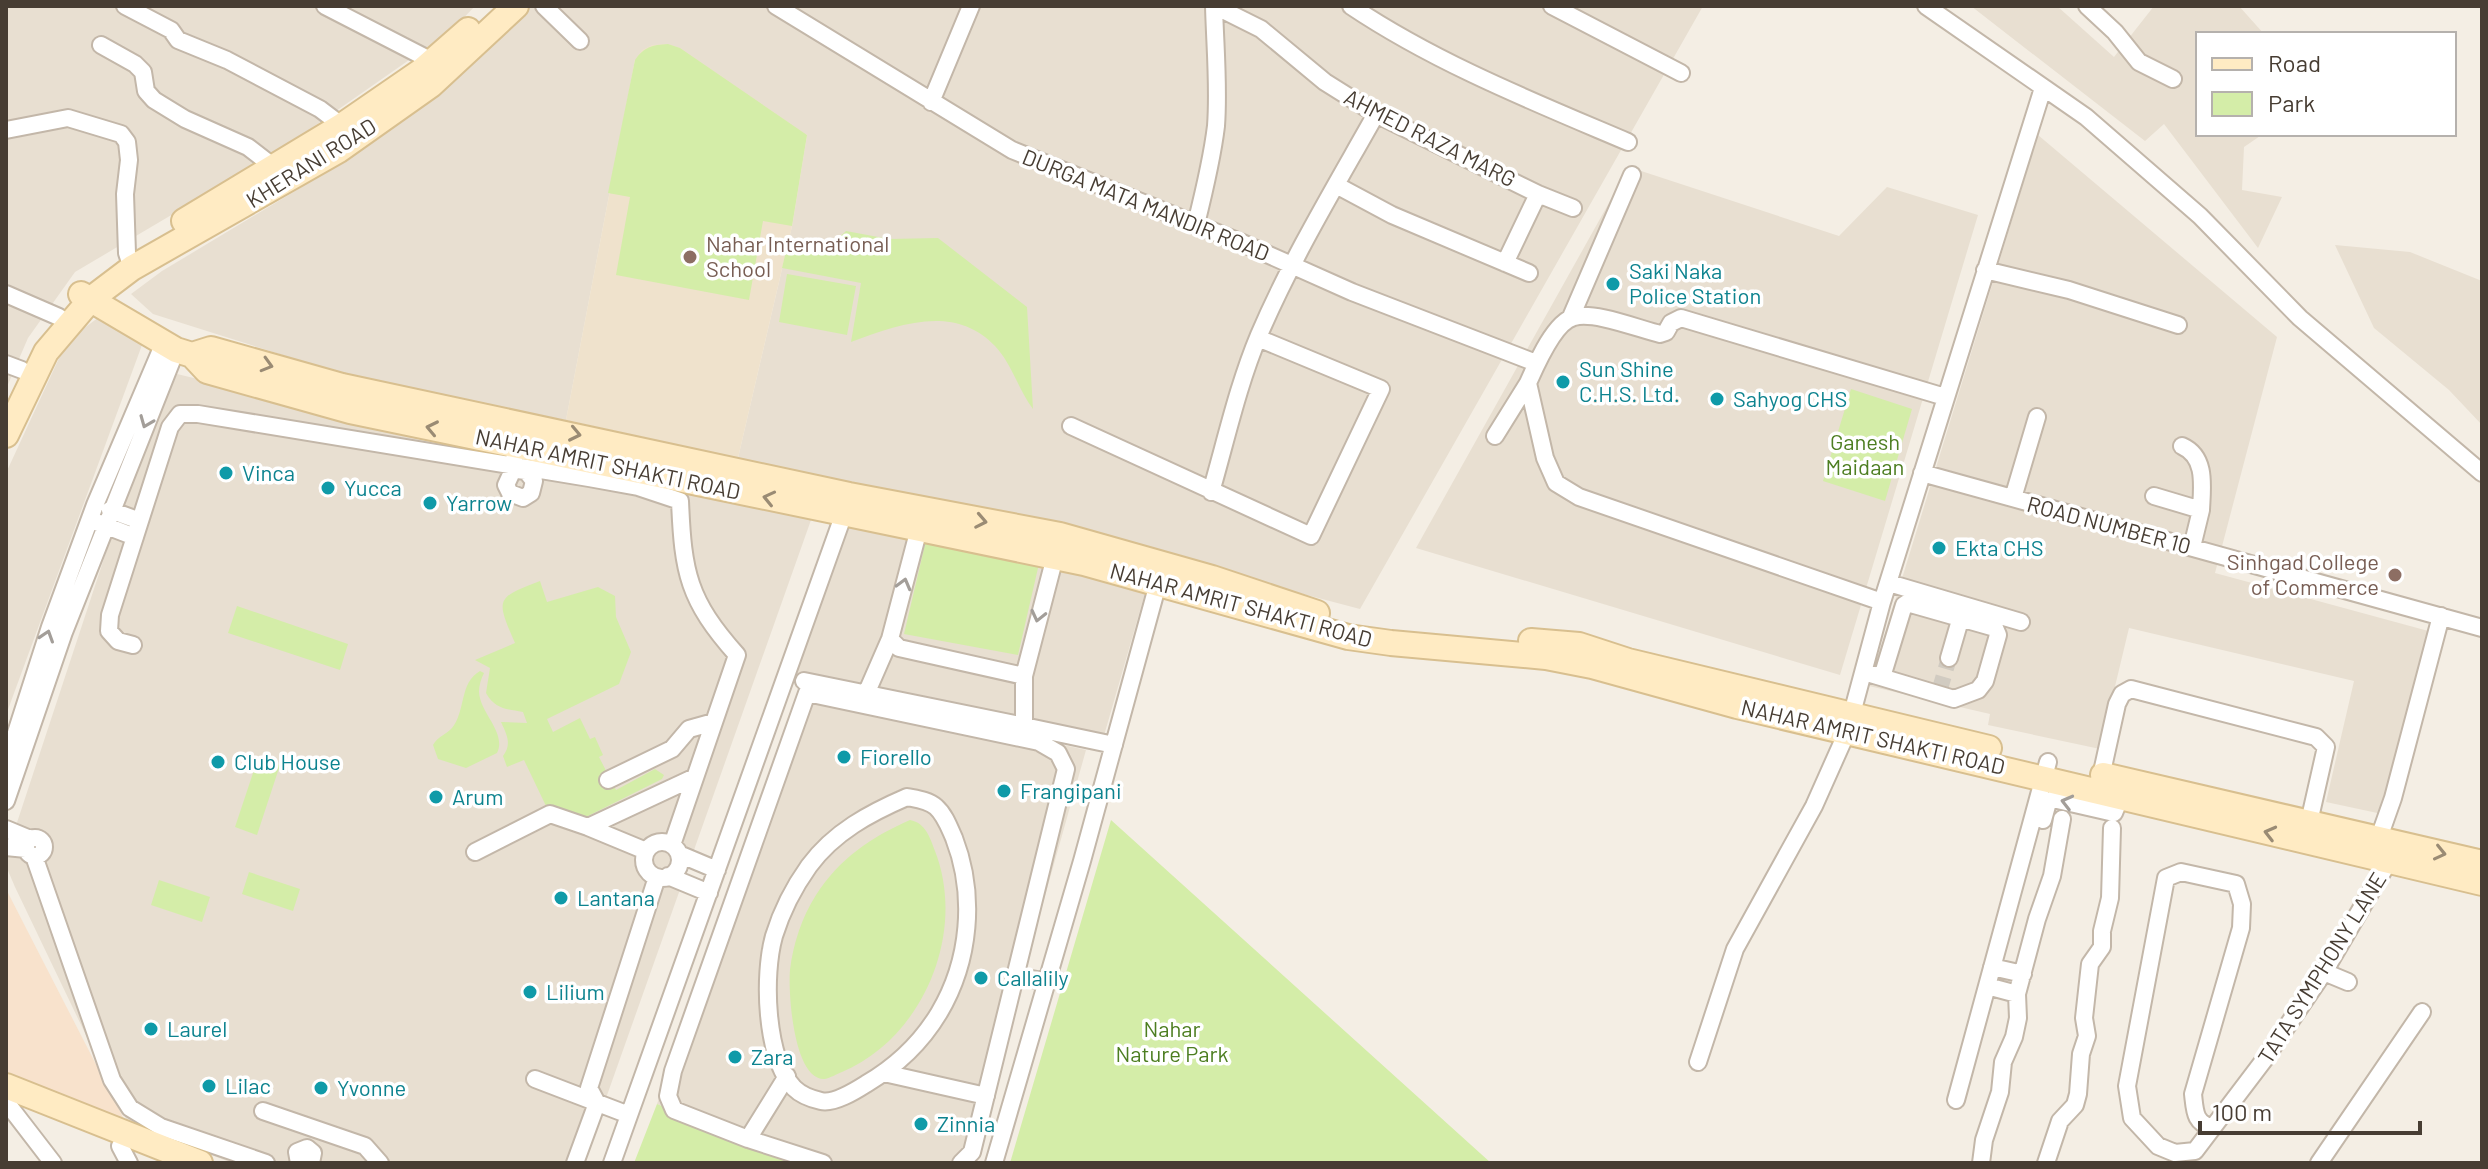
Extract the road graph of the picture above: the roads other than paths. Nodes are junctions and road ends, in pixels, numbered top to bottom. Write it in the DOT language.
graph roads {
  1 [pos="125,6"];
  2 [pos="325,6"];
  3 [pos="544,6"];
  4 [pos="776,6"];
  5 [pos="971,6"];
  6 [pos="1214,6"];
  7 [pos="1351,6"];
  8 [pos="1552,6"];
  9 [pos="1926,6"];
  10 [pos="2087,6"];
  11 [pos="508,7"];
  12 [pos="580,41"];
  13 [pos="101,45"];
  14 [pos="432,61"];
  15 [pos="1681,73"];
  16 [pos="2173,79"];
  17 [pos="2043,88"];
  18 [pos="931,102"];
  19 [pos="1376,114"];
  20 [pos="6,130"];
  21 [pos="349,132"];
  22 [pos="1628,142"];
  23 [pos="282,173"];
  24 [pos="1632,175"];
  25 [pos="1336,185"];
  26 [pos="1538,194"];
  27 [pos="1573,208"];
  28 [pos="1196,224"];
  29 [pos="130,260"];
  30 [pos="1505,263"];
  31 [pos="1291,265"];
  32 [pos="1985,270"];
  33 [pos="1529,273"];
  34 [pos="6,294"];
  35 [pos="86,297"];
  36 [pos="59,317"];
  37 [pos="1571,317"];
  38 [pos="2178,325"];
  39 [pos="1258,338"];
  40 [pos="177,350"];
  41 [pos="1536,363"];
  42 [pos="14,367"];
  43 [pos="1528,383"];
  44 [pos="1945,397"];
  45 [pos="6,406"];
  46 [pos="2037,417"];
  47 [pos="1071,426"];
  48 [pos="6,435"];
  49 [pos="1495,436"];
  50 [pos="2182,446"];
  51 [pos="520,456"];
  52 [pos="1922,473"];
  53 [pos="2482,473"];
  54 [pos="1211,492"];
  55 [pos="2154,496"];
  56 [pos="2013,498"];
  57 [pos="847,505"];
  58 [pos="110,510"];
  59 [pos="2201,510"];
  60 [pos="921,520"];
  61 [pos="97,523"];
  62 [pos="138,529"];
  63 [pos="1057,546"];
  64 [pos="2192,547"];
  65 [pos="1160,575"];
  66 [pos="1889,583"];
  67 [pos="1882,602"];
  68 [pos="1963,612"];
  69 [pos="2441,616"];
  70 [pos="2021,622"];
  71 [pos="2482,628"];
  72 [pos="890,639"];
  73 [pos="133,645"];
  74 [pos="1949,658"];
  75 [pos="1864,672"];
  76 [pos="1024,676"];
  77 [pos="1882,677"];
  78 [pos="804,681"];
  79 [pos="866,694"];
  80 [pos="714,722"];
  81 [pos="1850,723"];
  82 [pos="1024,726"];
  83 [pos="1114,745"];
  84 [pos="6,764"];
  85 [pos="2046,769"];
  86 [pos="695,777"];
  87 [pos="608,780"];
  88 [pos="2107,787"];
  89 [pos="7,795"];
  90 [pos="2062,819"];
  91 [pos="588,827"];
  92 [pos="2112,828"];
  93 [pos="6,829"];
  94 [pos="2307,832"];
  95 [pos="2027,837"];
  96 [pos="6,847"];
  97 [pos="30,848"];
  98 [pos="675,850"];
  99 [pos="2384,850"];
  100 [pos="646,851"];
  101 [pos="475,852"];
  102 [pos="2482,863"];
  103 [pos="663,877"];
  104 [pos="713,882"];
  105 [pos="2482,883"];
  106 [pos="737,892"];
  107 [pos="1992,967"];
  108 [pos="2324,972"];
  109 [pos="2023,974"];
  110 [pos="1015,976"];
  111 [pos="1048,982"];
  112 [pos="2348,982"];
  113 [pos="1987,986"];
  114 [pos="2017,994"];
  115 [pos="2422,1012"];
  116 [pos="1698,1062"];
  117 [pos="884,1073"];
  118 [pos="787,1076"];
  119 [pos="535,1079"];
  120 [pos="6,1086"];
  121 [pos="986,1096"];
  122 [pos="1956,1100"];
  123 [pos="6,1101"];
  124 [pos="597,1103"];
  125 [pos="263,1111"];
  126 [pos="629,1115"];
  127 [pos="2213,1128"];
  128 [pos="748,1139"];
  129 [pos="124,1154"];
  130 [pos="53,1163"];
  131 [pos="165,1163"];
  132 [pos="200,1163"];
  133 [pos="266,1163"];
  134 [pos="299,1163"];
  135 [pos="311,1163"];
  136 [pos="380,1163"];
  137 [pos="575,1163"];
  138 [pos="612,1163"];
  139 [pos="823,1163"];
  140 [pos="961,1163"];
  141 [pos="994,1163"];
  142 [pos="1981,1163"];
  143 [pos="2046,1163"];
  144 [pos="2319,1163"];
  1 -- 21 [label="street"];
  2 -- 14 [label="street"];
  3 -- 12 [label="street"];
  4 -- 18 [label="street, DURGA MATA MANDIR ROAD"];
  5 -- 18 [label="street"];
  6 -- 19 [label="street, AHMED RAZA MARG"];
  6 -- 28 [label="street"];
  7 -- 22 [label="street"];
  8 -- 15 [label="street"];
  9 -- 17 [label="street"];
  10 -- 16 [label="street"];
  11 -- 14 [label="street, KHERANI ROAD"];
  11 -- 21 [label="street, KHERANI ROAD"];
  13 -- 23 [label="street"];
  14 -- 21 [label="street, KHERANI ROAD"];
  17 -- 32 [label="street"];
  17 -- 53 [label="street"];
  18 -- 28 [label="street, DURGA MATA MANDIR ROAD"];
  19 -- 25 [label="street"];
  19 -- 26 [label="street, AHMED RAZA MARG"];
  20 -- 29 [label="street"];
  21 -- 23 [label="street, KHERANI ROAD"];
  23 -- 29 [label="street, KHERANI ROAD"];
  24 -- 37 [label="street"];
  25 -- 30 [label="street"];
  25 -- 31 [label="street"];
  26 -- 27 [label="street, AHMED RAZA MARG"];
  26 -- 30 [label="street"];
  28 -- 31 [label="street, DURGA MATA MANDIR ROAD"];
  29 -- 35 [label="street, KHERANI ROAD"];
  30 -- 33 [label="street"];
  31 -- 39 [label="street"];
  31 -- 41 [label="street, DURGA MATA MANDIR ROAD"];
  32 -- 38 [label="street"];
  32 -- 44 [label="street"];
  34 -- 36 [label="street"];
  35 -- 36 [label="street"];
  35 -- 40 [label="street"];
  35 -- 48 [label="street"];
  36 -- 42 [label="street"];
  37 -- 41 [label="street"];
  37 -- 44 [label="street"];
  39 -- 54 [label="street"];
  39 -- 54 [label="street"];
  40 -- 51 [label="street, NAHAR AMRIT SHAKTI ROAD"];
  40 -- 58 [label="street, one-way"];
  40 -- 61 [label="street"];
  41 -- 43 [label="street"];
  42 -- 45 [label="street"];
  43 -- 49 [label="street"];
  43 -- 67 [label="street"];
  44 -- 52 [label="street"];
  46 -- 56 [label="street"];
  47 -- 54 [label="street"];
  50 -- 59 [label="street"];
  51 -- 57 [label="street, NAHAR AMRIT SHAKTI ROAD, one-way"];
  57 -- 51 [label="street, NAHAR AMRIT SHAKTI ROAD, one-way"];
  51 -- 62 [label="street"];
  51 -- 80 [label="street"];
  52 -- 56 [label="street, ROAD NUMBER 10"];
  52 -- 66 [label="street"];
  55 -- 59 [label="street"];
  56 -- 64 [label="street, ROAD NUMBER 10"];
  57 -- 60 [label="street, NAHAR AMRIT SHAKTI ROAD"];
  57 -- 104 [label="street"];
  58 -- 61 [label="street"];
  58 -- 62 [label="street"];
  59 -- 64 [label="street"];
  60 -- 63 [label="street, NAHAR AMRIT SHAKTI ROAD"];
  72 -- 60 [label="street, one-way"];
  61 -- 62 [label="street"];
  84 -- 61 [label="street, one-way"];
  61 -- 89 [label="street"];
  62 -- 73 [label="street"];
  63 -- 65 [label="street, NAHAR AMRIT SHAKTI ROAD"];
  63 -- 76 [label="street, one-way"];
  64 -- 69 [label="street, ROAD NUMBER 10"];
  65 -- 81 [label="street, NAHAR AMRIT SHAKTI ROAD"];
  65 -- 83 [label="street"];
  66 -- 67 [label="street"];
  66 -- 68 [label="street"];
  67 -- 75 [label="street"];
  68 -- 70 [label="street"];
  68 -- 74 [label="street"];
  68 -- 77 [label="street"];
  68 -- 77 [label="street"];
  69 -- 71 [label="street, ROAD NUMBER 10"];
  69 -- 99 [label="street, TATA SYMPHONY LANE"];
  72 -- 76 [label="street"];
  72 -- 79 [label="street"];
  75 -- 77 [label="street"];
  75 -- 81 [label="street"];
  76 -- 82 [label="street"];
  78 -- 79 [label="street"];
  79 -- 82 [label="street"];
  80 -- 86 [label="street"];
  80 -- 87 [label="street"];
  81 -- 85 [label="street, NAHAR AMRIT SHAKTI ROAD"];
  81 -- 116 [label="street"];
  82 -- 83 [label="street"];
  83 -- 111 [label="street"];
  85 -- 88 [label="street, NAHAR AMRIT SHAKTI ROAD"];
  85 -- 95 [label="street"];
  86 -- 91 [label="street"];
  86 -- 98 [label="street"];
  88 -- 94 [label="street, NAHAR AMRIT SHAKTI ROAD"];
  88 -- 94 [label="street"];
  88 -- 95 [label="street, one-way"];
  90 -- 109 [label="street"];
  91 -- 100 [label="street"];
  91 -- 101 [label="street"];
  92 -- 143 [label="street"];
  93 -- 97 [label="street"];
  94 -- 99 [label="street, NAHAR AMRIT SHAKTI ROAD"];
  95 -- 107 [label="street"];
  96 -- 97 [label="street"];
  97 -- 133 [label="street"];
  98 -- 100 [label="street"];
  98 -- 103 [label="street"];
  98 -- 104 [label="street"];
  99 -- 102 [label="street, NAHAR AMRIT SHAKTI ROAD, one-way"];
  99 -- 105 [label="street, NAHAR AMRIT SHAKTI ROAD"];
  99 -- 108 [label="street, TATA SYMPHONY LANE"];
  100 -- 103 [label="street"];
  103 -- 104 [label="street"];
  103 -- 124 [label="street"];
  104 -- 106 [label="street"];
  104 -- 126 [label="street"];
  106 -- 110 [label="street"];
  106 -- 128 [label="street"];
  107 -- 109 [label="street"];
  107 -- 113 [label="street"];
  108 -- 112 [label="street"];
  108 -- 127 [label="street, TATA SYMPHONY LANE"];
  109 -- 114 [label="street"];
  110 -- 111 [label="street"];
  110 -- 121 [label="street"];
  111 -- 141 [label="street"];
  113 -- 114 [label="street"];
  113 -- 122 [label="street"];
  114 -- 142 [label="street"];
  115 -- 144 [label="street"];
  117 -- 118 [label="street"];
  117 -- 118 [label="street"];
  117 -- 121 [label="street"];
  118 -- 128 [label="street"];
  119 -- 124 [label="street"];
  120 -- 132 [label="street"];
  121 -- 140 [label="street"];
  123 -- 129 [label="street"];
  123 -- 130 [label="street"];
  124 -- 126 [label="street"];
  124 -- 137 [label="street"];
  125 -- 136 [label="street"];
  126 -- 138 [label="street"];
  127 -- 127 [label="street, TATA SYMPHONY LANE"];
  128 -- 139 [label="street"];
  129 -- 131 [label="street"];
  134 -- 135 [label="street"];
}
